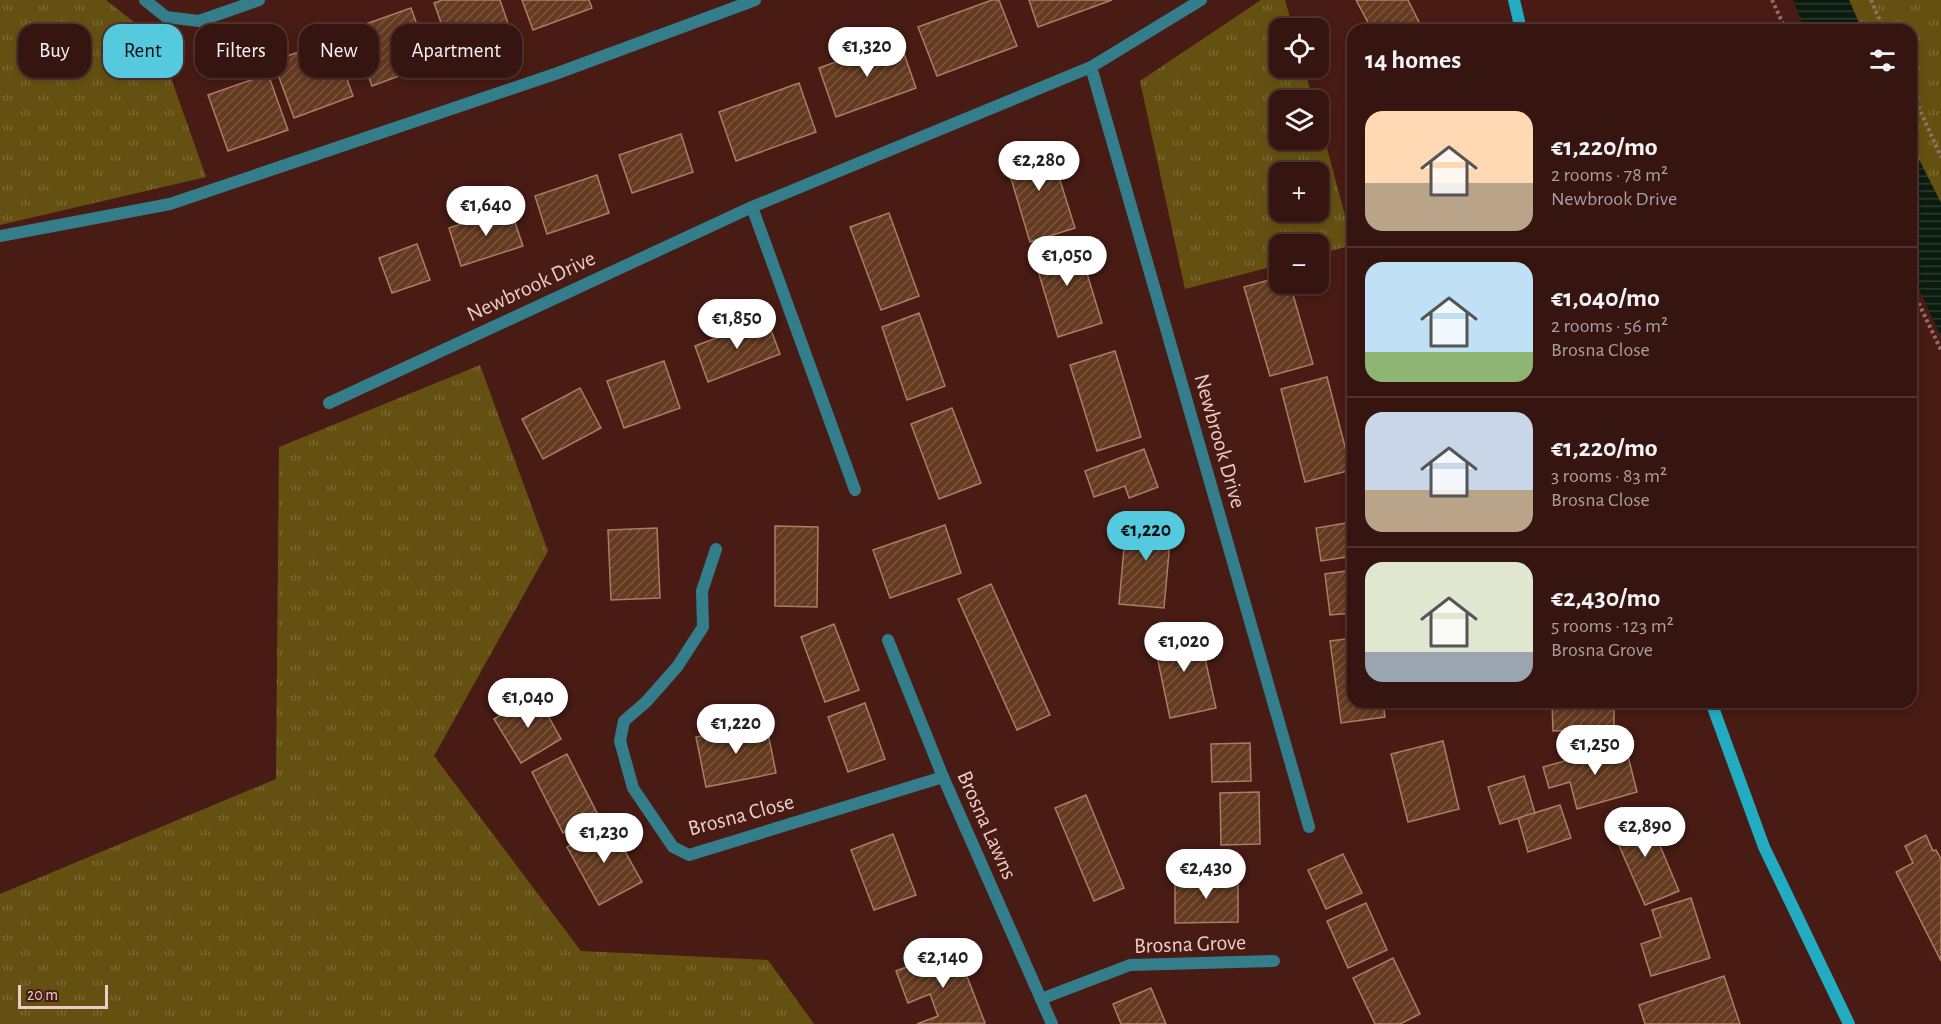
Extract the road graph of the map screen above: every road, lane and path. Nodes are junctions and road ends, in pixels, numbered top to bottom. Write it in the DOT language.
graph roads {
  1 [pos="145,0"];
  2 [pos="259,0"];
  3 [pos="755,0"];
  4 [pos="1201,0"];
  5 [pos="1514,0"];
  6 [pos="1772,0"];
  7 [pos="1871,0"];
  8 [pos="1520,24"];
  9 [pos="1783,24"];
  10 [pos="1881,24"];
  11 [pos="1090,67"];
  12 [pos="1917,103"];
  13 [pos="1941,157"];
  14 [pos="752,207"];
  15 [pos="0,236"];
  16 [pos="1917,300"];
  17 [pos="1941,350"];
  18 [pos="328,403"];
  19 [pos="855,490"];
  20 [pos="716,549"];
  21 [pos="888,640"];
  22 [pos="1713,708"];
  23 [pos="944,777"];
  24 [pos="1309,827"];
  25 [pos="1274,961"];
  26 [pos="1041,999"];
  27 [pos="1052,1024"];
  28 [pos="1849,1024"];
  1 -- 2 [label="street"];
  3 -- 15 [label="street"];
  4 -- 11 [label="street, Newbrook Drive"];
  5 -- 8 [label="street"];
  6 -- 9 [label="path"];
  7 -- 10 [label="path"];
  11 -- 14 [label="street, Newbrook Drive"];
  11 -- 24 [label="street, Newbrook Drive"];
  12 -- 13 [label="path"];
  14 -- 18 [label="street, Newbrook Drive"];
  14 -- 19 [label="street"];
  16 -- 17 [label="path"];
  20 -- 23 [label="street, Brosna Close"];
  21 -- 23 [label="street, Brosna Lawns"];
  22 -- 28 [label="street"];
  23 -- 26 [label="street, Brosna Lawns"];
  25 -- 26 [label="street, Brosna Grove"];
  26 -- 27 [label="street, Brosna Lawns"];
}
